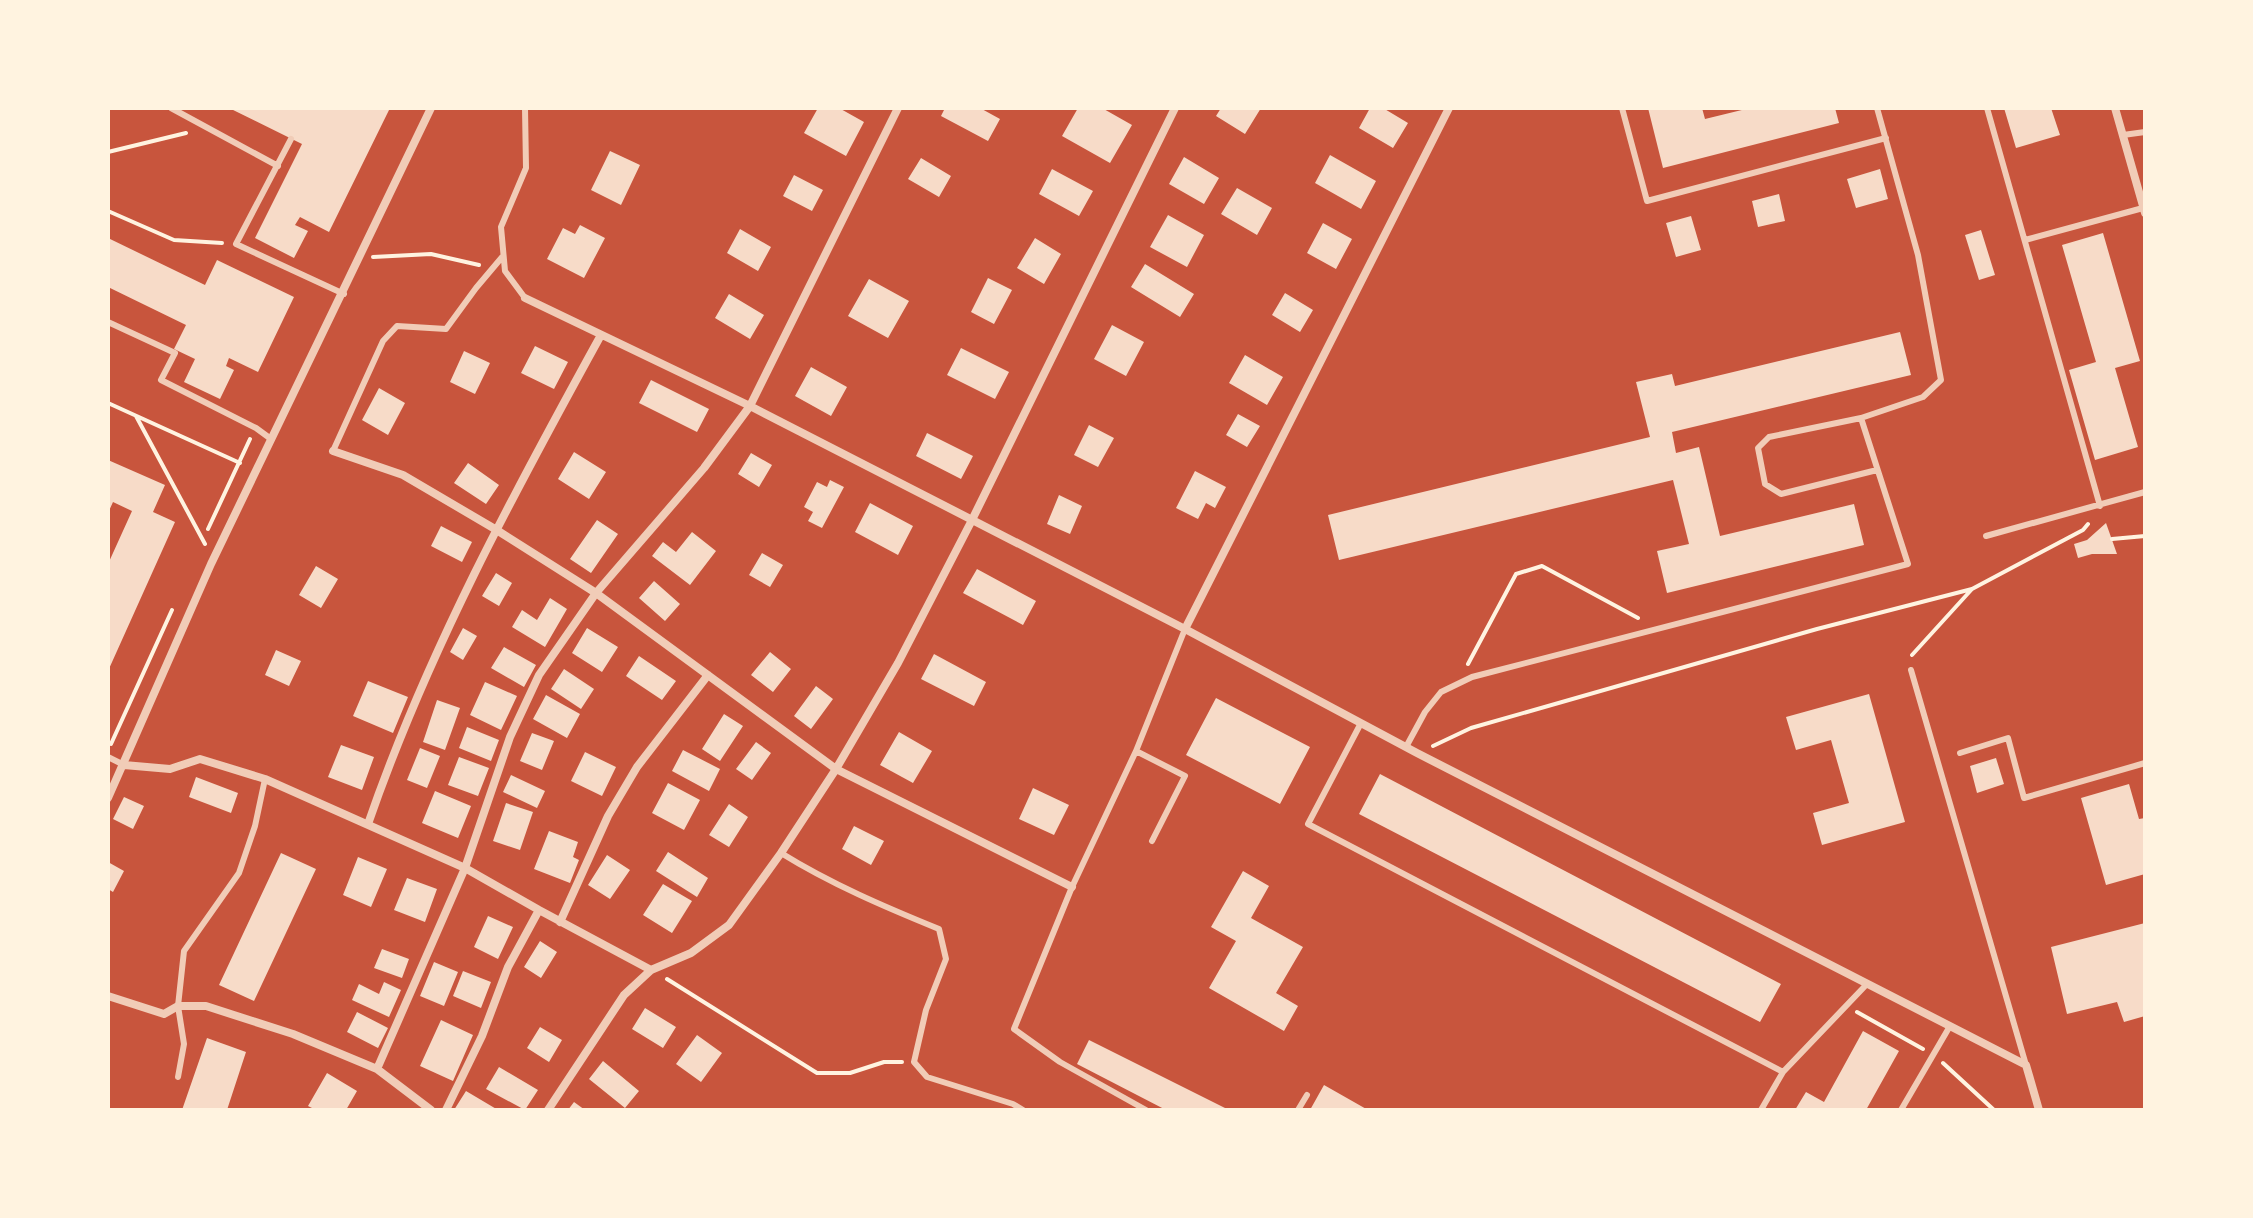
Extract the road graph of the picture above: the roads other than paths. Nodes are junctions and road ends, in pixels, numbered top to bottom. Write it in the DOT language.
graph roads {
  1 [pos="171,108"];
  2 [pos="431,108"];
  3 [pos="525,108"];
  4 [pos="898,108"];
  5 [pos="1175,108"];
  6 [pos="1449,108"];
  7 [pos="1622,108"];
  8 [pos="1877,108"];
  9 [pos="1987,108"];
  10 [pos="2115,108"];
  11 [pos="2145,132"];
  12 [pos="2123,135"];
  13 [pos="1886,138"];
  14 [pos="291,139"];
  15 [pos="278,166"];
  16 [pos="2144,210"];
  17 [pos="2025,240"];
  18 [pos="503,256"];
  19 [pos="344,294"];
  20 [pos="525,298"];
  21 [pos="108,322"];
  22 [pos="601,335"];
  23 [pos="750,406"];
  24 [pos="1861,418"];
  25 [pos="271,439"];
  26 [pos="333,451"];
  27 [pos="1877,470"];
  28 [pos="2145,492"];
  29 [pos="2100,506"];
  30 [pos="971,522"];
  31 [pos="495,529"];
  32 [pos="1986,536"];
  33 [pos="596,593"];
  34 [pos="1185,629"];
  35 [pos="1911,670"];
  36 [pos="708,675"];
  37 [pos="1361,723"];
  38 [pos="1406,747"];
  39 [pos="1136,751"];
  40 [pos="1960,753"];
  41 [pos="108,757"];
  42 [pos="2145,763"];
  43 [pos="124,765"];
  44 [pos="836,769"];
  45 [pos="265,779"];
  46 [pos="108,798"];
  47 [pos="368,824"];
  48 [pos="1152,841"];
  49 [pos="781,853"];
  50 [pos="465,868"];
  51 [pos="1072,887"];
  52 [pos="539,910"];
  53 [pos="560,922"];
  54 [pos="651,970"];
  55 [pos="1866,985"];
  56 [pos="108,996"];
  57 [pos="178,1006"];
  58 [pos="1950,1026"];
  59 [pos="2026,1065"];
  60 [pos="377,1069"];
  61 [pos="1783,1072"];
  62 [pos="178,1077"];
  63 [pos="1307,1095"];
  64 [pos="431,1110"];
  65 [pos="446,1110"];
  66 [pos="548,1110"];
  67 [pos="1023,1110"];
  68 [pos="1146,1110"];
  69 [pos="1298,1110"];
  70 [pos="1761,1110"];
  71 [pos="1901,1110"];
  72 [pos="2039,1110"];
  1 -- 15 [label="lane"];
  2 -- 19 [label="street"];
  3 -- 18 [label="lane"];
  4 -- 23 [label="street"];
  5 -- 30 [label="street"];
  6 -- 34 [label="street"];
  7 -- 13 [label="lane"];
  8 -- 13 [label="lane"];
  9 -- 17 [label="lane"];
  10 -- 12 [label="street"];
  11 -- 12 [label="lane"];
  12 -- 16 [label="street"];
  13 -- 24 [label="lane"];
  14 -- 15 [label="lane"];
  15 -- 19 [label="lane"];
  16 -- 17 [label="lane"];
  17 -- 29 [label="lane"];
  18 -- 20 [label="lane"];
  18 -- 26 [label="lane"];
  19 -- 25 [label="street"];
  20 -- 22 [label="street"];
  21 -- 25 [label="lane"];
  22 -- 23 [label="street"];
  22 -- 31 [label="street"];
  23 -- 30 [label="street"];
  23 -- 33 [label="street"];
  24 -- 27 [label="lane"];
  24 -- 27 [label="lane"];
  25 -- 43 [label="street"];
  26 -- 31 [label="street"];
  27 -- 38 [label="lane"];
  28 -- 29 [label="lane"];
  29 -- 32 [label="lane"];
  30 -- 34 [label="street"];
  30 -- 44 [label="street"];
  31 -- 33 [label="street"];
  31 -- 47 [label="street"];
  33 -- 36 [label="street"];
  33 -- 50 [label="street"];
  34 -- 37 [label="street"];
  34 -- 39 [label="lane"];
  35 -- 59 [label="lane"];
  36 -- 44 [label="street"];
  36 -- 53 [label="street"];
  37 -- 38 [label="street"];
  37 -- 61 [label="lane"];
  38 -- 55 [label="street"];
  39 -- 48 [label="lane"];
  39 -- 51 [label="lane"];
  40 -- 42 [label="lane"];
  41 -- 43 [label="lane"];
  43 -- 45 [label="street"];
  43 -- 46 [label="street"];
  44 -- 49 [label="street"];
  44 -- 51 [label="street"];
  45 -- 47 [label="street"];
  45 -- 57 [label="lane"];
  47 -- 50 [label="street"];
  49 -- 54 [label="street"];
  49 -- 67 [label="lane"];
  50 -- 52 [label="street"];
  50 -- 60 [label="street"];
  51 -- 68 [label="lane"];
  52 -- 53 [label="street"];
  52 -- 65 [label="street"];
  53 -- 54 [label="street"];
  54 -- 66 [label="street"];
  55 -- 58 [label="street"];
  55 -- 61 [label="lane"];
  56 -- 57 [label="street"];
  57 -- 60 [label="street"];
  57 -- 62 [label="lane"];
  58 -- 59 [label="street"];
  58 -- 71 [label="lane"];
  59 -- 72 [label="street"];
  60 -- 64 [label="street"];
  61 -- 70 [label="lane"];
  63 -- 69 [label="lane"];
}
